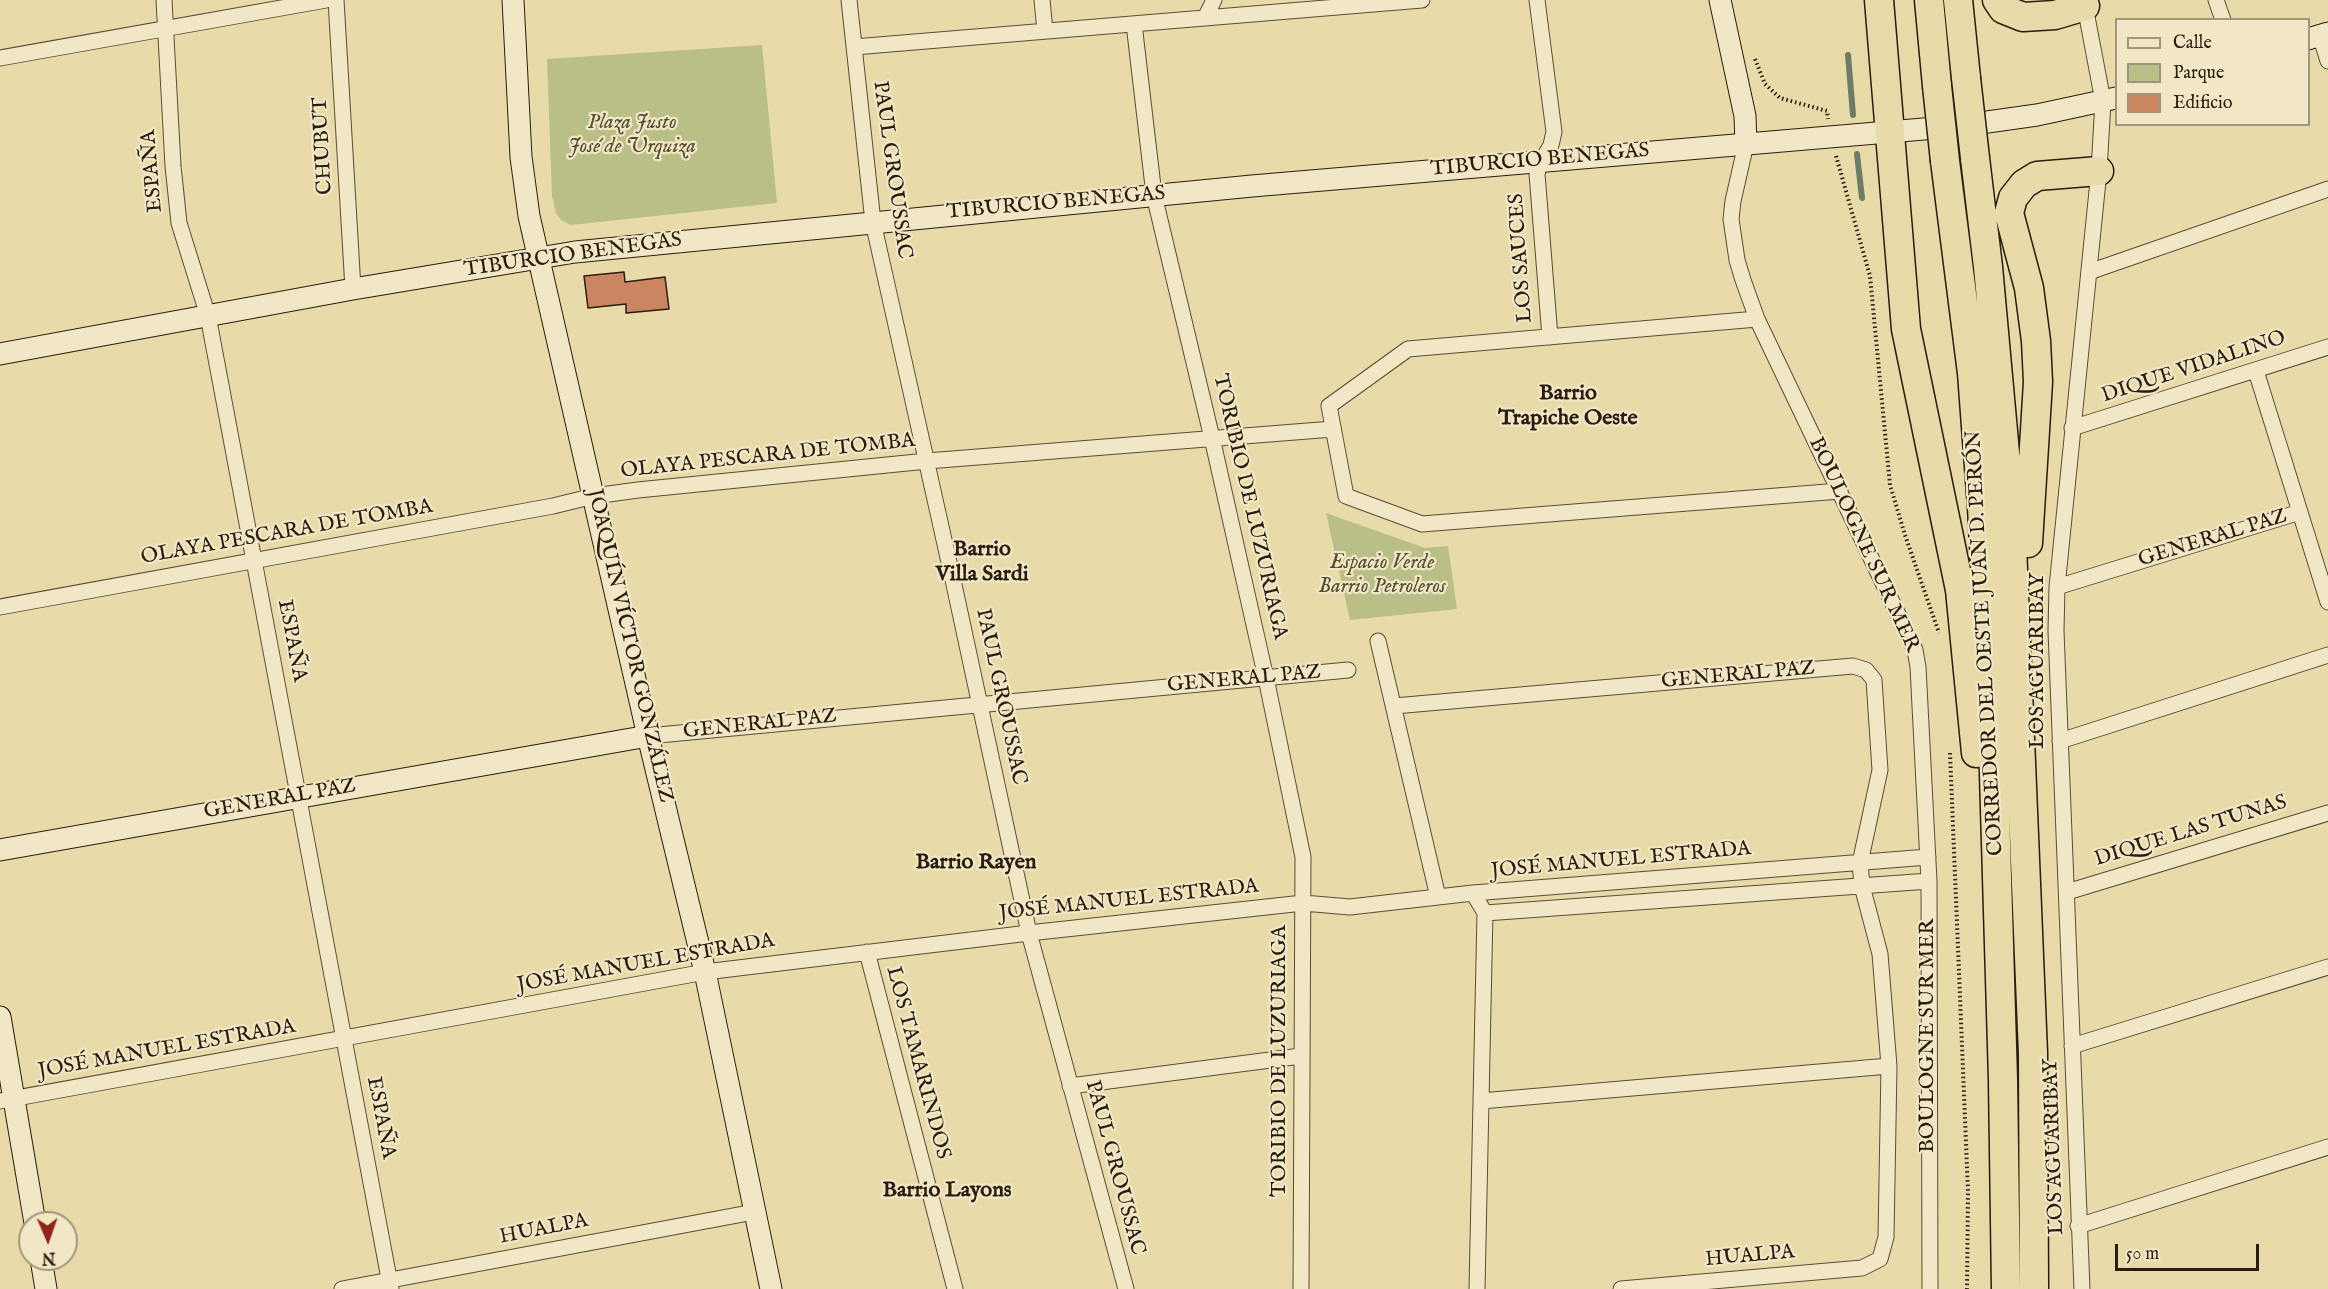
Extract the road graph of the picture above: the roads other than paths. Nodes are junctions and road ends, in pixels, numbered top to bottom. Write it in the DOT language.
graph roads {
  1 [pos="164,0"];
  2 [pos="326,0"];
  3 [pos="336,0"];
  4 [pos="513,0"];
  5 [pos="849,0"];
  6 [pos="1042,0"];
  7 [pos="1214,0"];
  8 [pos="1422,0"];
  9 [pos="1537,0"];
  10 [pos="1720,0"];
  11 [pos="1879,0"];
  12 [pos="1929,0"];
  13 [pos="1958,0"];
  14 [pos="1997,0"];
  15 [pos="2216,0"];
  16 [pos="2084,3"];
  17 [pos="1205,18"];
  18 [pos="2222,18"];
  19 [pos="1134,24"];
  20 [pos="166,28"];
  21 [pos="1045,31"];
  22 [pos="2319,36"];
  23 [pos="854,47"];
  24 [pos="0,58"];
  25 [pos="2328,61"];
  26 [pos="2110,99"];
  27 [pos="1890,133"];
  28 [pos="1746,144"];
  29 [pos="1541,160"];
  30 [pos="2099,171"];
  31 [pos="2328,189"];
  32 [pos="1154,195"];
  33 [pos="873,222"];
  34 [pos="539,258"];
  35 [pos="2089,272"];
  36 [pos="353,289"];
  37 [pos="208,316"];
  38 [pos="1757,320"];
  39 [pos="1550,337"];
  40 [pos="2328,347"];
  41 [pos="0,354"];
  42 [pos="2256,371"];
  43 [pos="2072,428"];
  44 [pos="1333,429"];
  45 [pos="1212,438"];
  46 [pos="927,461"];
  47 [pos="1839,491"];
  48 [pos="594,496"];
  49 [pos="2300,512"];
  50 [pos="254,560"];
  51 [pos="2057,586"];
  52 [pos="2328,602"];
  53 [pos="0,607"];
  54 [pos="1378,641"];
  55 [pos="2328,655"];
  56 [pos="1348,670"];
  57 [pos="1266,678"];
  58 [pos="2020,698"];
  59 [pos="980,704"];
  60 [pos="1394,706"];
  61 [pos="648,736"];
  62 [pos="2060,741"];
  63 [pos="299,797"];
  64 [pos="2328,813"];
  65 [pos="1996,839"];
  66 [pos="0,850"];
  67 [pos="1928,857"];
  68 [pos="1860,863"];
  69 [pos="1929,881"];
  70 [pos="1862,886"];
  71 [pos="2067,892"];
  72 [pos="1473,893"];
  73 [pos="1438,897"];
  74 [pos="1303,903"];
  75 [pos="1485,913"];
  76 [pos="1029,933"];
  77 [pos="867,951"];
  78 [pos="2328,967"];
  79 [pos="705,972"];
  80 [pos="0,1017"];
  81 [pos="344,1039"];
  82 [pos="2072,1046"];
  83 [pos="1300,1056"];
  84 [pos="1889,1066"];
  85 [pos="1070,1086"];
  86 [pos="7,1100"];
  87 [pos="1481,1101"];
  88 [pos="2328,1147"];
  89 [pos="32,1211"];
  90 [pos="754,1212"];
  91 [pos="2078,1226"];
  92 [pos="43,1271"];
  93 [pos="390,1285"];
  94 [pos="46,1289"];
  95 [pos="342,1289"];
  96 [pos="771,1289"];
  97 [pos="955,1289"];
  98 [pos="1126,1289"];
  99 [pos="1301,1289"];
  100 [pos="1477,1289"];
  101 [pos="1621,1289"];
  102 [pos="1930,1289"];
  103 [pos="2006,1289"];
  104 [pos="2034,1289"];
  105 [pos="2082,1289"];
  1 -- 20 [label="street, ESPAÑA"];
  2 -- 20 [label="street"];
  3 -- 36 [label="street, CHUBUT"];
  4 -- 34 [label="main road, JOAQUÍN VÍCTOR GONZÁLEZ"];
  5 -- 23 [label="street, PAUL GROUSSAC"];
  6 -- 21 [label="street"];
  7 -- 17 [label="street"];
  8 -- 17 [label="street"];
  9 -- 29 [label="street, LOS SAUCES"];
  10 -- 28 [label="main road, BOULOGNE SUR MER"];
  11 -- 27 [label="highway"];
  12 -- 65 [label="highway, CORREDOR DEL OESTE JUAN D. PERÓN, bridge"];
  13 -- 58 [label="highway, CORREDOR DEL OESTE JUAN D. PERÓN, bridge"];
  14 -- 16 [label="highway"];
  15 -- 18 [label="street"];
  16 -- 26 [label="street, LOS AGUARIBAY"];
  17 -- 19 [label="street"];
  19 -- 21 [label="street"];
  19 -- 32 [label="street, TORIBIO DE LUZURIAGA"];
  20 -- 24 [label="street"];
  20 -- 37 [label="street, ESPAÑA"];
  21 -- 23 [label="street"];
  22 -- 25 [label="street"];
  23 -- 33 [label="street, PAUL GROUSSAC"];
  26 -- 27 [label="main road, TIBURCIO BENEGAS"];
  26 -- 30 [label="street, LOS AGUARIBAY"];
  27 -- 28 [label="main road, TIBURCIO BENEGAS"];
  27 -- 65 [label="highway"];
  28 -- 29 [label="main road, TIBURCIO BENEGAS"];
  28 -- 38 [label="street, BOULOGNE SUR MER"];
  29 -- 32 [label="main road, TIBURCIO BENEGAS"];
  29 -- 39 [label="street, LOS SAUCES"];
  30 -- 35 [label="street, LOS AGUARIBAY"];
  30 -- 58 [label="highway"];
  31 -- 35 [label="street"];
  32 -- 33 [label="main road, TIBURCIO BENEGAS"];
  32 -- 45 [label="street, TORIBIO DE LUZURIAGA"];
  33 -- 34 [label="main road, TIBURCIO BENEGAS"];
  33 -- 46 [label="street, PAUL GROUSSAC"];
  34 -- 36 [label="main road, TIBURCIO BENEGAS"];
  34 -- 48 [label="main road, JOAQUÍN VÍCTOR GONZÁLEZ"];
  35 -- 43 [label="street, LOS AGUARIBAY"];
  36 -- 37 [label="main road, TIBURCIO BENEGAS"];
  37 -- 41 [label="main road, TIBURCIO BENEGAS"];
  37 -- 50 [label="street, ESPAÑA"];
  38 -- 39 [label="street"];
  38 -- 47 [label="street, BOULOGNE SUR MER"];
  39 -- 44 [label="street"];
  40 -- 42 [label="street, DIQUE VIDALINO"];
  42 -- 43 [label="street, DIQUE VIDALINO"];
  42 -- 49 [label="street"];
  43 -- 51 [label="street, LOS AGUARIBAY"];
  44 -- 45 [label="street, OLAYA PESCARA DE TOMBA"];
  44 -- 47 [label="street"];
  45 -- 46 [label="street, OLAYA PESCARA DE TOMBA"];
  45 -- 57 [label="street, TORIBIO DE LUZURIAGA"];
  46 -- 48 [label="street, OLAYA PESCARA DE TOMBA"];
  46 -- 59 [label="street, PAUL GROUSSAC"];
  47 -- 67 [label="street, BOULOGNE SUR MER"];
  48 -- 50 [label="street, OLAYA PESCARA DE TOMBA"];
  48 -- 61 [label="main road, JOAQUÍN VÍCTOR GONZÁLEZ"];
  49 -- 51 [label="street, GENERAL PAZ"];
  49 -- 52 [label="street"];
  50 -- 53 [label="street, OLAYA PESCARA DE TOMBA"];
  50 -- 63 [label="street, ESPAÑA"];
  51 -- 62 [label="street, LOS AGUARIBAY"];
  54 -- 60 [label="street"];
  55 -- 62 [label="street"];
  56 -- 57 [label="street, GENERAL PAZ"];
  57 -- 59 [label="street, GENERAL PAZ"];
  57 -- 74 [label="street, TORIBIO DE LUZURIAGA"];
  58 -- 104 [label="highway, CORREDOR DEL OESTE JUAN D. PERÓN"];
  59 -- 61 [label="street, GENERAL PAZ"];
  59 -- 76 [label="street, PAUL GROUSSAC"];
  60 -- 68 [label="street, GENERAL PAZ"];
  60 -- 73 [label="street"];
  61 -- 63 [label="main road, GENERAL PAZ"];
  61 -- 79 [label="main road, JOAQUÍN VÍCTOR GONZÁLEZ"];
  62 -- 71 [label="street, LOS AGUARIBAY"];
  63 -- 66 [label="main road, GENERAL PAZ"];
  63 -- 81 [label="street, ESPAÑA"];
  64 -- 71 [label="street, DIQUE LAS TUNAS"];
  65 -- 103 [label="highway, CORREDOR DEL OESTE JUAN D. PERÓN"];
  67 -- 68 [label="street, JOSÉ MANUEL ESTRADA"];
  67 -- 69 [label="street, BOULOGNE SUR MER"];
  68 -- 70 [label="street"];
  68 -- 72 [label="street, JOSÉ MANUEL ESTRADA"];
  69 -- 70 [label="street, JOSÉ MANUEL ESTRADA"];
  69 -- 102 [label="street, BOULOGNE SUR MER"];
  70 -- 75 [label="street, JOSÉ MANUEL ESTRADA"];
  70 -- 84 [label="street"];
  71 -- 82 [label="street, LOS AGUARIBAY"];
  72 -- 73 [label="street, JOSÉ MANUEL ESTRADA"];
  72 -- 75 [label="street"];
  73 -- 74 [label="street, JOSÉ MANUEL ESTRADA"];
  74 -- 76 [label="street, JOSÉ MANUEL ESTRADA"];
  74 -- 83 [label="street, TORIBIO DE LUZURIAGA"];
  75 -- 87 [label="street"];
  76 -- 77 [label="street, JOSÉ MANUEL ESTRADA"];
  76 -- 85 [label="street, PAUL GROUSSAC"];
  77 -- 79 [label="street, JOSÉ MANUEL ESTRADA"];
  77 -- 97 [label="street, LOS TAMARINDOS"];
  78 -- 82 [label="street"];
  79 -- 81 [label="street, JOSÉ MANUEL ESTRADA"];
  79 -- 90 [label="main road, JOAQUÍN VÍCTOR GONZÁLEZ"];
  80 -- 86 [label="main road"];
  81 -- 86 [label="street, JOSÉ MANUEL ESTRADA"];
  81 -- 93 [label="street, ESPAÑA"];
  82 -- 91 [label="street, LOS AGUARIBAY"];
  83 -- 85 [label="street"];
  83 -- 99 [label="street, TORIBIO DE LUZURIAGA"];
  84 -- 87 [label="street"];
  84 -- 101 [label="street, HUALPA"];
  85 -- 98 [label="street, PAUL GROUSSAC"];
  86 -- 89 [label="main road"];
  87 -- 100 [label="street"];
  88 -- 91 [label="street"];
  90 -- 93 [label="street, HUALPA"];
  90 -- 96 [label="main road, JOAQUÍN VÍCTOR GONZÁLEZ"];
  91 -- 105 [label="street, LOS AGUARIBAY"];
  92 -- 94 [label="main road"];
  93 -- 95 [label="street, HUALPA"];
}
